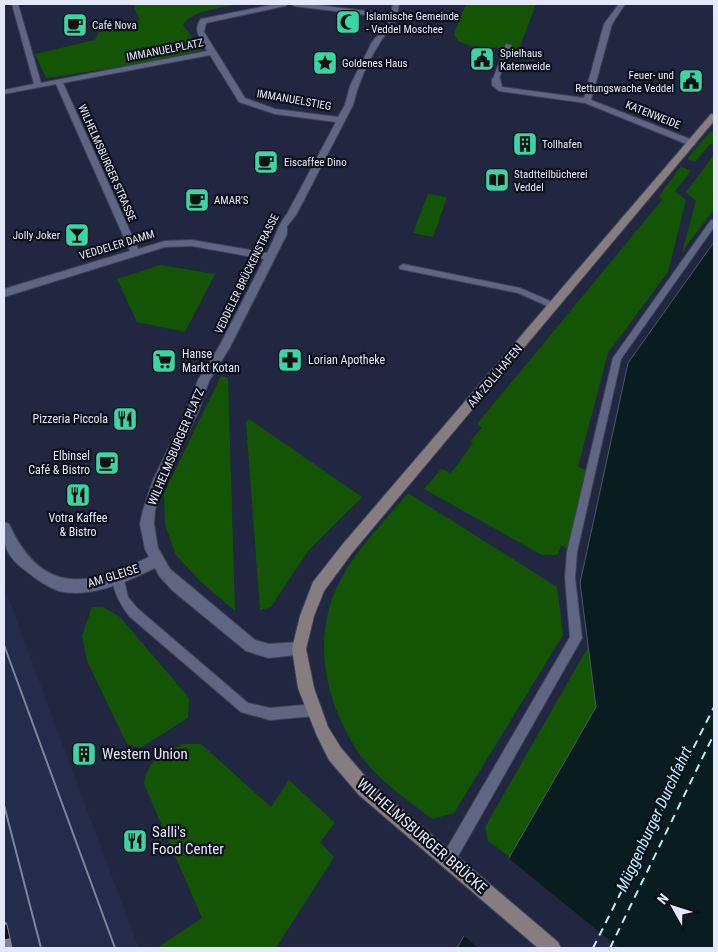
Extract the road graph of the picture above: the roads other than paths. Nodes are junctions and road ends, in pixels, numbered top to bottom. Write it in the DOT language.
graph roads {
  1 [pos="15,4"];
  2 [pos="285,4"];
  3 [pos="294,4"];
  4 [pos="396,4"];
  5 [pos="622,4"];
  6 [pos="394,16"];
  7 [pos="508,45"];
  8 [pos="212,52"];
  9 [pos="496,79"];
  10 [pos="59,83"];
  11 [pos="38,86"];
  12 [pos="4,92"];
  13 [pos="587,101"];
  14 [pos="714,116"];
  15 [pos="339,120"];
  16 [pos="692,143"];
  17 [pos="714,222"];
  18 [pos="135,252"];
  19 [pos="270,256"];
  20 [pos="403,268"];
  21 [pos="4,293"];
  22 [pos="554,306"];
  23 [pos="212,367"];
  24 [pos="4,528"];
  25 [pos="157,560"];
  26 [pos="118,576"];
  27 [pos="300,649"];
  28 [pos="314,710"];
  29 [pos="448,860"];
  30 [pos="552,948"];
  1 -- 11 [label="street"];
  2 -- 8 [label="street, IMMANUELPLATZ"];
  3 -- 6 [label="street"];
  4 -- 6 [label="street, VEDDELER BRÜCKENSTRASSE"];
  5 -- 13 [label="street"];
  6 -- 15 [label="street, VEDDELER BRÜCKENSTRASSE"];
  7 -- 9 [label="lane"];
  8 -- 10 [label="street, IMMANUELPLATZ"];
  8 -- 15 [label="street, IMMANUELSTIEG"];
  9 -- 13 [label="street, KATENWEIDE"];
  10 -- 11 [label="street, IMMANUELPLATZ"];
  10 -- 18 [label="street, WILHELMSBURGER STRASSE"];
  11 -- 12 [label="street, IMMANUELPLATZ"];
  13 -- 16 [label="street, KATENWEIDE"];
  14 -- 16 [label="street, AM ZOLLHAFEN"];
  15 -- 19 [label="street, VEDDELER BRÜCKENSTRASSE"];
  16 -- 22 [label="street, AM ZOLLHAFEN"];
  17 -- 29 [label="lane"];
  18 -- 19 [label="street, VEDDELER DAMM"];
  18 -- 21 [label="street, VEDDELER DAMM"];
  19 -- 23 [label="street, VEDDELER BRÜCKENSTRASSE"];
  20 -- 22 [label="lane"];
  22 -- 27 [label="street, AM ZOLLHAFEN"];
  23 -- 25 [label="street, WILHELMSBURGER PLATZ"];
  24 -- 26 [label="street, AM GLEISE"];
  25 -- 26 [label="street, AM GLEISE"];
  25 -- 27 [label="street, WILHELMSBURGER PLATZ"];
  26 -- 28 [label="lane"];
  27 -- 28 [label="street, WILHELMSBURGER BRÜCKE"];
  28 -- 29 [label="street, WILHELMSBURGER BRÜCKE"];
  29 -- 30 [label="street, WILHELMSBURGER BRÜCKE"];
}
